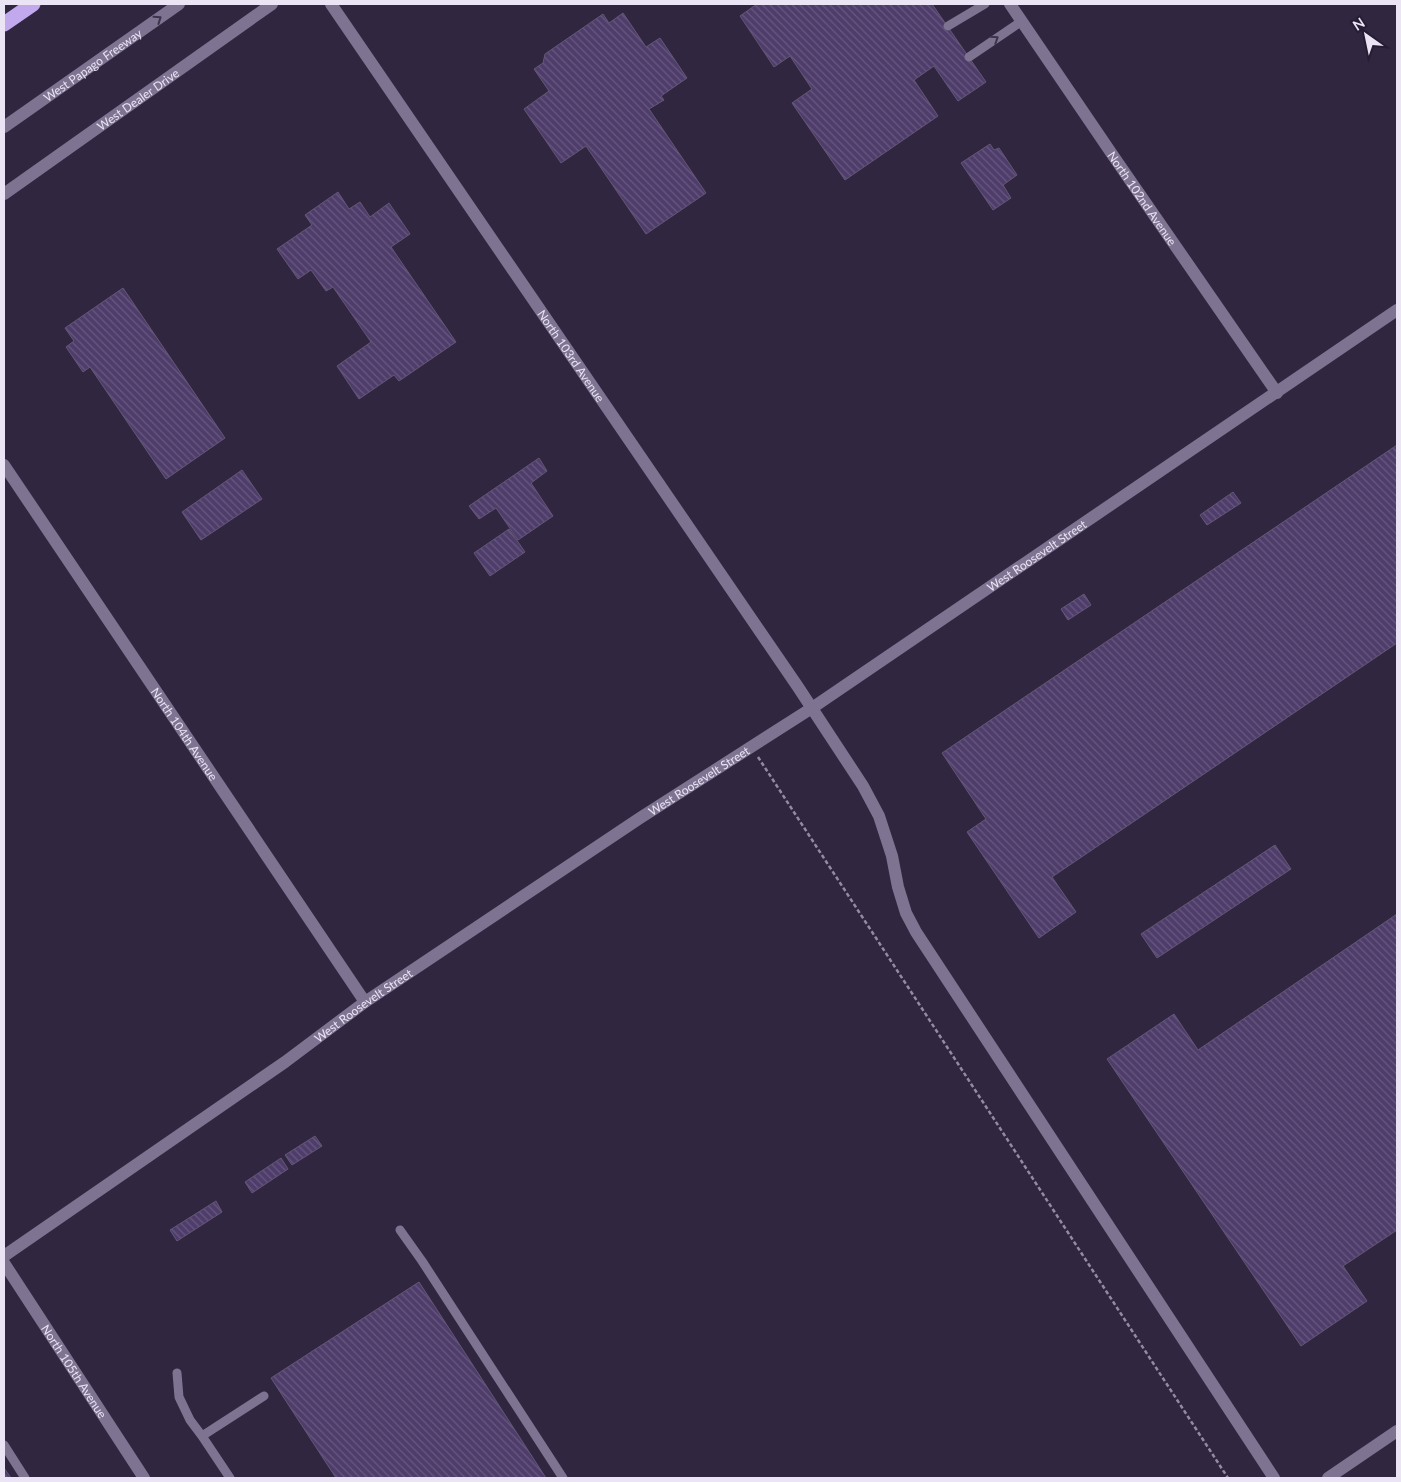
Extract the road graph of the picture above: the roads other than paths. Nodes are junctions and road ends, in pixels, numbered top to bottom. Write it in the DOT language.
graph roads {
  1 [pos="33,4"];
  2 [pos="179,4"];
  3 [pos="272,4"];
  4 [pos="331,4"];
  5 [pos="985,4"];
  6 [pos="1010,4"];
  7 [pos="1022,21"];
  8 [pos="4,24"];
  9 [pos="948,26"];
  10 [pos="968,57"];
  11 [pos="4,127"];
  12 [pos="4,194"];
  13 [pos="1397,310"];
  14 [pos="1277,392"];
  15 [pos="4,465"];
  16 [pos="812,708"];
  17 [pos="365,1002"];
  18 [pos="400,1230"];
  19 [pos="4,1256"];
  20 [pos="4,1263"];
  21 [pos="177,1373"];
  22 [pos="264,1396"];
  23 [pos="1397,1431"];
  24 [pos="202,1436"];
  25 [pos="4,1444"];
  26 [pos="26,1478"];
  27 [pos="144,1478"];
  28 [pos="230,1478"];
  29 [pos="563,1478"];
  30 [pos="1274,1478"];
  31 [pos="1328,1478"];
  1 -- 8 [label="highway"];
  11 -- 2 [label="street, West Papago Freeway, one-way"];
  3 -- 12 [label="street, West Dealer Drive"];
  4 -- 16 [label="street, North 103rd Avenue"];
  5 -- 9 [label="lane"];
  6 -- 7 [label="street, North 102nd Avenue"];
  10 -- 7 [label="lane, one-way"];
  7 -- 14 [label="street, North 102nd Avenue"];
  13 -- 14 [label="street, West Roosevelt Street"];
  14 -- 16 [label="street, West Roosevelt Street"];
  15 -- 17 [label="street, North 104th Avenue"];
  16 -- 17 [label="street, West Roosevelt Street"];
  16 -- 30 [label="street, North 103rd Avenue"];
  17 -- 19 [label="street, West Roosevelt Street"];
  18 -- 29 [label="lane"];
  20 -- 27 [label="street, North 105th Avenue"];
  21 -- 24 [label="lane"];
  22 -- 24 [label="lane"];
  23 -- 31 [label="street"];
  24 -- 28 [label="lane"];
  25 -- 26 [label="lane"];
}
